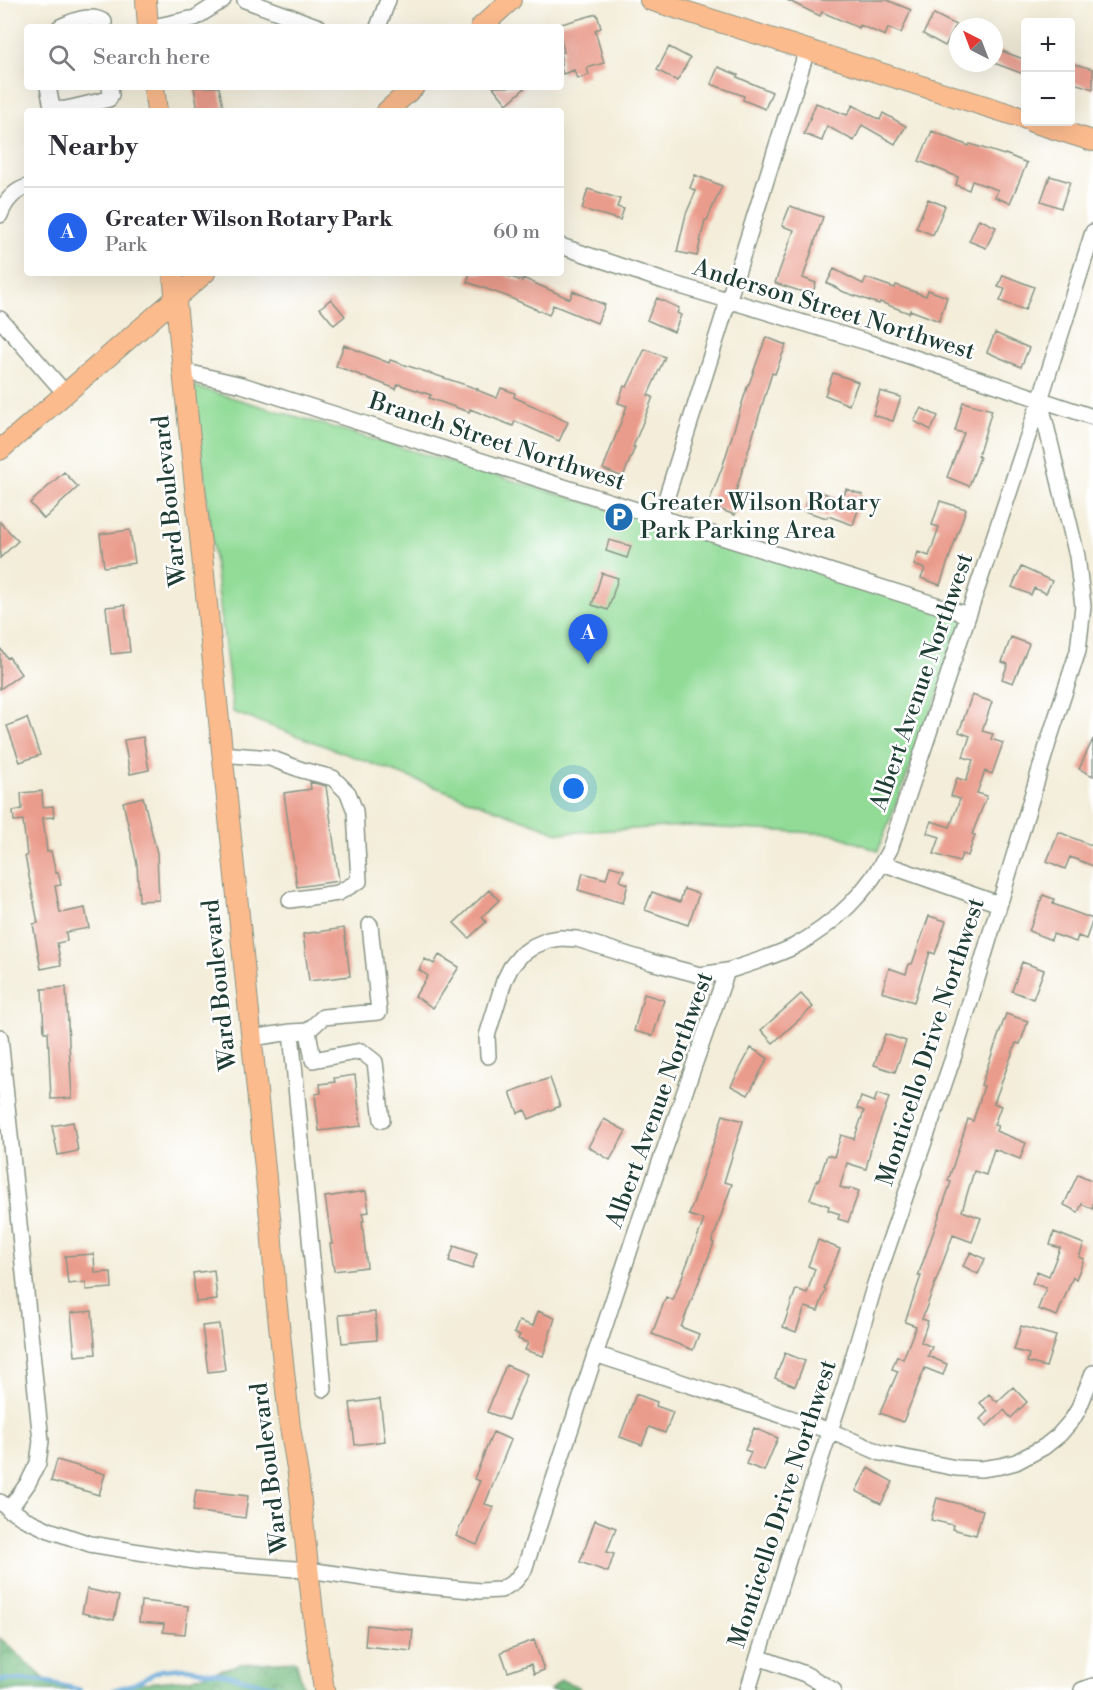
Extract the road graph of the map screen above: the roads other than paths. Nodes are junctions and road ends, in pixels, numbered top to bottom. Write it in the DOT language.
graph roads {
  1 [pos="146,0"];
  2 [pos="223,0"];
  3 [pos="245,0"];
  4 [pos="388,0"];
  5 [pos="511,0"];
  6 [pos="650,0"];
  7 [pos="208,4"];
  8 [pos="66,24"];
  9 [pos="104,24"];
  10 [pos="150,24"];
  11 [pos="166,24"];
  12 [pos="311,24"];
  13 [pos="379,24"];
  14 [pos="484,24"];
  15 [pos="807,50"];
  16 [pos="49,90"];
  17 [pos="110,90"];
  18 [pos="154,90"];
  19 [pos="411,90"];
  20 [pos="54,108"];
  21 [pos="76,108"];
  22 [pos="157,108"];
  23 [pos="390,108"];
  24 [pos="1021,117"];
  25 [pos="1045,126"];
  26 [pos="1093,141"];
  27 [pos="24,188"];
  28 [pos="0,215"];
  29 [pos="1093,232"];
  30 [pos="564,247"];
  31 [pos="173,276"];
  32 [pos="202,276"];
  33 [pos="176,298"];
  34 [pos="729,300"];
  35 [pos="0,319"];
  36 [pos="182,371"];
  37 [pos="65,393"];
  38 [pos="1040,400"];
  39 [pos="1093,417"];
  40 [pos="0,450"];
  41 [pos="660,518"];
  42 [pos="968,615"];
  43 [pos="1078,651"];
  44 [pos="1093,656"];
  45 [pos="222,754"];
  46 [pos="882,863"];
  47 [pos="290,900"];
  48 [pos="999,903"];
  49 [pos="370,925"];
  50 [pos="727,971"];
  51 [pos="308,1031"];
  52 [pos="291,1032"];
  53 [pos="0,1037"];
  54 [pos="252,1038"];
  55 [pos="488,1056"];
  56 [pos="382,1120"];
  57 [pos="596,1354"];
  58 [pos="1093,1373"];
  59 [pos="324,1389"];
  60 [pos="830,1431"];
  61 [pos="5,1506"];
  62 [pos="308,1570"];
  63 [pos="758,1657"];
  64 [pos="1093,1686"];
  65 [pos="324,1690"];
  66 [pos="748,1690"];
  67 [pos="833,1690"];
  68 [pos="1082,1690"];
  1 -- 10 [label="main road"];
  2 -- 7 [label="street"];
  3 -- 12 [label="street"];
  4 -- 13 [label="street"];
  5 -- 14 [label="main road"];
  6 -- 15 [label="main road"];
  7 -- 11 [label="street"];
  8 -- 9 [label="street"];
  15 -- 24 [label="main road"];
  15 -- 34 [label="street"];
  16 -- 20 [label="street"];
  17 -- 21 [label="street"];
  18 -- 22 [label="main road"];
  19 -- 23 [label="main road"];
  25 -- 26 [label="main road"];
  27 -- 28 [label="street"];
  29 -- 38 [label="street, Albert Avenue Northwest"];
  30 -- 34 [label="street, Anderson Street Northwest"];
  31 -- 33 [label="main road, Ward Boulevard"];
  32 -- 33 [label="main road"];
  33 -- 36 [label="main road, Ward Boulevard"];
  33 -- 37 [label="main road"];
  34 -- 38 [label="street, Anderson Street Northwest"];
  34 -- 41 [label="street"];
  35 -- 37 [label="street"];
  36 -- 41 [label="street, Branch Street Northwest"];
  36 -- 45 [label="main road, Ward Boulevard"];
  37 -- 40 [label="main road"];
  38 -- 39 [label="street, Anderson Street Northwest"];
  38 -- 42 [label="street, Albert Avenue Northwest"];
  38 -- 43 [label="street, Monticello Drive Northwest"];
  41 -- 42 [label="street, Branch Street Northwest"];
  42 -- 46 [label="street, Albert Avenue Northwest"];
  43 -- 44 [label="street"];
  43 -- 48 [label="street, Monticello Drive Northwest"];
  45 -- 47 [label="street"];
  45 -- 54 [label="main road, Ward Boulevard"];
  46 -- 48 [label="street"];
  46 -- 50 [label="street, Albert Avenue Northwest"];
  48 -- 60 [label="street, Monticello Drive Northwest"];
  49 -- 51 [label="street"];
  50 -- 55 [label="street"];
  50 -- 57 [label="street, Albert Avenue Northwest"];
  51 -- 52 [label="street"];
  51 -- 56 [label="street"];
  52 -- 54 [label="street"];
  52 -- 59 [label="street"];
  53 -- 61 [label="street"];
  54 -- 62 [label="main road, Ward Boulevard"];
  57 -- 60 [label="street"];
  57 -- 62 [label="street, Albert Avenue Northwest"];
  58 -- 60 [label="street"];
  60 -- 63 [label="street, Monticello Drive Northwest"];
  61 -- 62 [label="street, Albert Avenue Northwest"];
  62 -- 65 [label="main road, Ward Boulevard"];
  63 -- 66 [label="street, Monticello Drive Northwest"];
  63 -- 67 [label="street"];
  64 -- 68 [label="street"];
}
